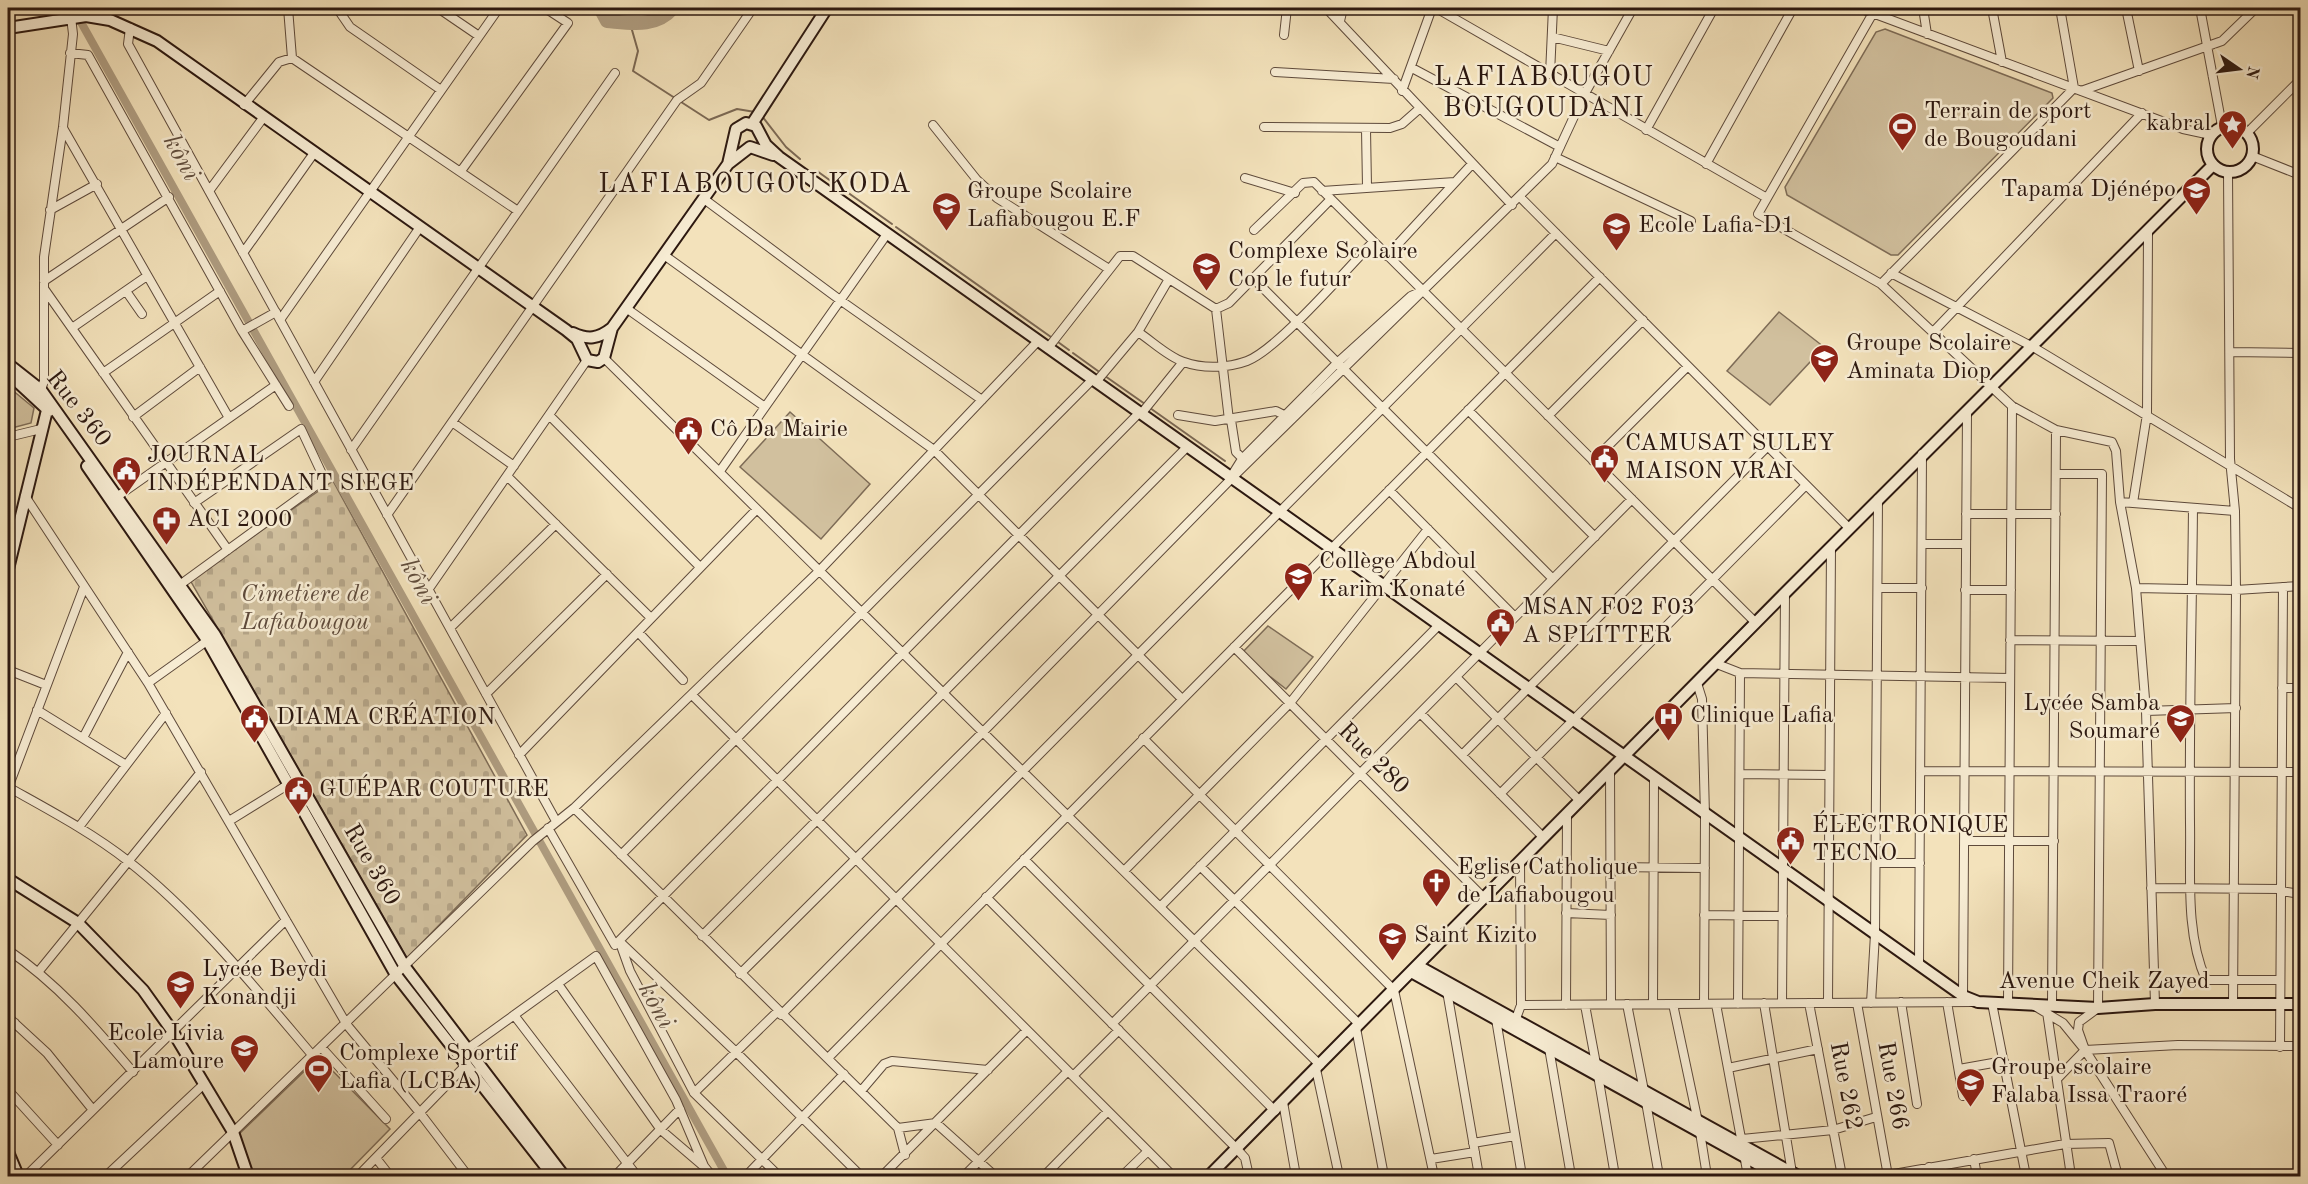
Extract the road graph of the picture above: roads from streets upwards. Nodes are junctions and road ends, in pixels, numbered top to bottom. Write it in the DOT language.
graph roads {
  1 [pos="288,8"];
  2 [pos="337,8"];
  3 [pos="438,8"];
  4 [pos="499,8"];
  5 [pos="545,8"];
  6 [pos="560,8"];
  7 [pos="753,8"];
  8 [pos="827,8"];
  9 [pos="1287,8"];
  10 [pos="1326,8"];
  11 [pos="1343,8"];
  12 [pos="1434,8"];
  13 [pos="1553,8"];
  14 [pos="1633,8"];
  15 [pos="1714,8"];
  16 [pos="1793,8"];
  17 [pos="1859,8"];
  18 [pos="1923,8"];
  19 [pos="1992,8"];
  20 [pos="2060,8"];
  21 [pos="2126,8"];
  22 [pos="2200,8"];
  23 [pos="2256,8"];
  24 [pos="2292,8"];
  25 [pos="1873,13"];
  26 [pos="92,14"];
  27 [pos="2301,16"];
  28 [pos="71,17"];
  29 [pos="559,17"];
  30 [pos="1340,21"];
  31 [pos="8,28"];
  32 [pos="130,28"];
  33 [pos="1284,34"];
  34 [pos="1927,34"];
  35 [pos="479,36"];
  36 [pos="1552,37"];
  37 [pos="2208,46"];
  38 [pos="1609,51"];
  39 [pos="70,53"];
  40 [pos="292,58"];
  41 [pos="2002,62"];
  42 [pos="1412,69"];
  43 [pos="2139,71"];
  44 [pos="1275,72"];
  45 [pos="615,74"];
  46 [pos="1550,74"];
  47 [pos="1394,79"];
  48 [pos="2301,80"];
  49 [pos="2078,89"];
  50 [pos="441,90"];
  51 [pos="1402,91"];
  52 [pos="1584,95"];
  53 [pos="244,105"];
  54 [pos="1419,109"];
  55 [pos="2142,113"];
  56 [pos="263,118"];
  57 [pos="933,125"];
  58 [pos="2222,126"];
  59 [pos="63,127"];
  60 [pos="1264,127"];
  61 [pos="755,128"];
  62 [pos="1366,129"];
  63 [pos="1646,130"];
  64 [pos="2247,133"];
  65 [pos="409,135"];
  66 [pos="2211,135"];
  67 [pos="734,138"];
  68 [pos="750,147"];
  69 [pos="1560,147"];
  70 [pos="314,153"];
  71 [pos="2252,156"];
  72 [pos="779,157"];
  73 [pos="1555,157"];
  74 [pos="728,164"];
  75 [pos="1472,164"];
  76 [pos="1706,164"];
  77 [pos="2213,165"];
  78 [pos="461,171"];
  79 [pos="2228,172"];
  80 [pos="2301,175"];
  81 [pos="1245,178"];
  82 [pos="1455,182"];
  83 [pos="97,184"];
  84 [pos="1367,187"];
  85 [pos="209,190"];
  86 [pos="1322,191"];
  87 [pos="370,192"];
  88 [pos="1295,193"];
  89 [pos="169,197"];
  90 [pos="1520,197"];
  91 [pos="704,198"];
  92 [pos="1767,198"];
  93 [pos="1330,200"];
  94 [pos="1512,205"];
  95 [pos="50,210"];
  96 [pos="518,211"];
  97 [pos="1691,221"];
  98 [pos="420,227"];
  99 [pos="123,229"];
  100 [pos="1254,230"];
  101 [pos="2148,232"];
  102 [pos="1556,233"];
  103 [pos="887,234"];
  104 [pos="1373,242"];
  105 [pos="243,253"];
  106 [pos="664,255"];
  107 [pos="1387,256"];
  108 [pos="478,268"];
  109 [pos="1109,269"];
  110 [pos="1891,273"];
  111 [pos="147,276"];
  112 [pos="1253,278"];
  113 [pos="1600,278"];
  114 [pos="1169,279"];
  115 [pos="1881,284"];
  116 [pos="44,285"];
  117 [pos="126,291"];
  118 [pos="220,291"];
  119 [pos="1421,291"];
  120 [pos="840,300"];
  121 [pos="532,307"];
  122 [pos="626,308"];
  123 [pos="1957,308"];
  124 [pos="1216,309"];
  125 [pos="276,312"];
  126 [pos="142,314"];
  127 [pos="280,320"];
  128 [pos="1643,320"];
  129 [pos="1296,321"];
  130 [pos="174,323"];
  131 [pos="72,328"];
  132 [pos="612,328"];
  133 [pos="1461,329"];
  134 [pos="244,330"];
  135 [pos="1934,331"];
  136 [pos="1138,332"];
  137 [pos="1038,341"];
  138 [pos="589,342"];
  139 [pos="2033,347"];
  140 [pos="1048,348"];
  141 [pos="2230,352"];
  142 [pos="2301,353"];
  143 [pos="802,355"];
  144 [pos="605,356"];
  145 [pos="587,360"];
  146 [pos="1183,362"];
  147 [pos="8,364"];
  148 [pos="1340,366"];
  149 [pos="1688,366"];
  150 [pos="200,368"];
  151 [pos="1223,368"];
  152 [pos="8,373"];
  153 [pos="103,373"];
  154 [pos="1505,374"];
  155 [pos="1094,381"];
  156 [pos="314,382"];
  157 [pos="276,386"];
  158 [pos="1990,386"];
  159 [pos="40,390"];
  160 [pos="982,400"];
  161 [pos="48,405"];
  162 [pos="289,406"];
  163 [pos="2012,406"];
  164 [pos="765,407"];
  165 [pos="1383,408"];
  166 [pos="1468,410"];
  167 [pos="1967,412"];
  168 [pos="1140,413"];
  169 [pos="1178,414"];
  170 [pos="2147,414"];
  171 [pos="549,415"];
  172 [pos="1548,416"];
  173 [pos="133,417"];
  174 [pos="1289,417"];
  175 [pos="229,418"];
  176 [pos="1230,420"];
  177 [pos="452,422"];
  178 [pos="41,429"];
  179 [pos="2056,430"];
  180 [pos="8,438"];
  181 [pos="1768,446"];
  182 [pos="1186,447"];
  183 [pos="351,450"];
  184 [pos="934,450"];
  185 [pos="1427,452"];
  186 [pos="1922,454"];
  187 [pos="1245,461"];
  188 [pos="1593,461"];
  189 [pos="165,462"];
  190 [pos="2231,465"];
  191 [pos="514,466"];
  192 [pos="720,471"];
  193 [pos="2056,474"];
  194 [pos="507,476"];
  195 [pos="1231,478"];
  196 [pos="1806,485"];
  197 [pos="1389,490"];
  198 [pos="978,495"];
  199 [pos="25,496"];
  200 [pos="118,496"];
  201 [pos="1632,499"];
  202 [pos="1878,499"];
  203 [pos="2120,502"];
  204 [pos="194,503"];
  205 [pos="2133,503"];
  206 [pos="2193,508"];
  207 [pos="2301,508"];
  208 [pos="757,509"];
  209 [pos="2235,510"];
  210 [pos="1280,512"];
  211 [pos="1966,513"];
  212 [pos="2011,514"];
  213 [pos="2056,514"];
  214 [pos="387,515"];
  215 [pos="556,524"];
  216 [pos="1849,528"];
  217 [pos="1428,530"];
  218 [pos="1019,536"];
  219 [pos="1595,537"];
  220 [pos="1674,541"];
  221 [pos="1922,544"];
  222 [pos="1966,544"];
  223 [pos="1831,547"];
  224 [pos="1331,549"];
  225 [pos="228,550"];
  226 [pos="700,567"];
  227 [pos="8,569"];
  228 [pos="820,570"];
  229 [pos="607,574"];
  230 [pos="1059,576"];
  231 [pos="1553,579"];
  232 [pos="1713,579"];
  233 [pos="181,584"];
  234 [pos="1383,586"];
  235 [pos="2301,586"];
  236 [pos="84,587"];
  237 [pos="2283,587"];
  238 [pos="1878,588"];
  239 [pos="1922,588"];
  240 [pos="2136,588"];
  241 [pos="2192,589"];
  242 [pos="429,590"];
  243 [pos="1965,590"];
  244 [pos="2011,590"];
  245 [pos="2236,590"];
  246 [pos="1785,592"];
  247 [pos="862,612"];
  248 [pos="1097,614"];
  249 [pos="1515,617"];
  250 [pos="651,618"];
  251 [pos="1756,623"];
  252 [pos="1438,626"];
  253 [pos="450,628"];
  254 [pos="638,632"];
  255 [pos="211,638"];
  256 [pos="2010,640"];
  257 [pos="2055,640"];
  258 [pos="2101,641"];
  259 [pos="2140,641"];
  260 [pos="1234,647"];
  261 [pos="128,652"];
  262 [pos="904,653"];
  263 [pos="1478,654"];
  264 [pos="1138,655"];
  265 [pos="1717,663"];
  266 [pos="8,670"];
  267 [pos="1740,673"];
  268 [pos="1785,674"];
  269 [pos="1830,674"];
  270 [pos="1877,675"];
  271 [pos="1456,676"];
  272 [pos="1921,676"];
  273 [pos="1965,677"];
  274 [pos="2010,678"];
  275 [pos="683,680"];
  276 [pos="148,683"];
  277 [pos="1697,683"];
  278 [pos="46,686"];
  279 [pos="1528,688"];
  280 [pos="2282,688"];
  281 [pos="2301,688"];
  282 [pos="943,692"];
  283 [pos="486,694"];
  284 [pos="692,695"];
  285 [pos="1182,699"];
  286 [pos="1290,703"];
  287 [pos="2236,708"];
  288 [pos="2192,709"];
  289 [pos="37,710"];
  290 [pos="2146,711"];
  291 [pos="166,713"];
  292 [pos="1420,713"];
  293 [pos="1498,718"];
  294 [pos="1573,721"];
  295 [pos="983,732"];
  296 [pos="83,738"];
  297 [pos="1143,738"];
  298 [pos="736,739"];
  299 [pos="1326,739"];
  300 [pos="519,754"];
  301 [pos="1462,755"];
  302 [pos="1536,757"];
  303 [pos="1624,757"];
  304 [pos="126,765"];
  305 [pos="1611,770"];
  306 [pos="1023,771"];
  307 [pos="1920,771"];
  308 [pos="1964,771"];
  309 [pos="2009,771"];
  310 [pos="2054,771"];
  311 [pos="2100,771"];
  312 [pos="2149,771"];
  313 [pos="201,772"];
  314 [pos="2190,772"];
  315 [pos="2235,772"];
  316 [pos="2282,772"];
  317 [pos="2301,772"];
  318 [pos="1360,774"];
  319 [pos="1740,774"];
  320 [pos="1784,775"];
  321 [pos="1829,775"];
  322 [pos="1654,780"];
  323 [pos="778,781"];
  324 [pos="290,784"];
  325 [pos="8,788"];
  326 [pos="1199,794"];
  327 [pos="1500,794"];
  328 [pos="1580,801"];
  329 [pos="574,808"];
  330 [pos="1567,814"];
  331 [pos="1705,814"];
  332 [pos="1067,815"];
  333 [pos="1829,819"];
  334 [pos="1876,819"];
  335 [pos="817,820"];
  336 [pos="229,821"];
  337 [pos="556,821"];
  338 [pos="79,827"];
  339 [pos="548,828"];
  340 [pos="1235,831"];
  341 [pos="1544,838"];
  342 [pos="1739,838"];
  343 [pos="1964,841"];
  344 [pos="2009,841"];
  345 [pos="2054,841"];
  346 [pos="621,855"];
  347 [pos="856,859"];
  348 [pos="1024,859"];
  349 [pos="129,861"];
  350 [pos="1521,861"];
  351 [pos="1876,863"];
  352 [pos="1920,863"];
  353 [pos="1269,865"];
  354 [pos="1200,866"];
  355 [pos="1611,867"];
  356 [pos="1654,868"];
  357 [pos="1705,868"];
  358 [pos="1783,868"];
  359 [pos="1124,871"];
  360 [pos="8,879"];
  361 [pos="2151,888"];
  362 [pos="2191,888"];
  363 [pos="2234,888"];
  364 [pos="2281,890"];
  365 [pos="2301,894"];
  366 [pos="986,897"];
  367 [pos="664,898"];
  368 [pos="1484,898"];
  369 [pos="896,899"];
  370 [pos="1829,899"];
  371 [pos="1234,900"];
  372 [pos="1160,907"];
  373 [pos="1566,913"];
  374 [pos="1611,915"];
  375 [pos="1704,915"];
  376 [pos="1739,916"];
  377 [pos="1783,916"];
  378 [pos="286,920"];
  379 [pos="78,922"];
  380 [pos="1875,934"];
  381 [pos="702,936"];
  382 [pos="1194,941"];
  383 [pos="620,942"];
  384 [pos="940,943"];
  385 [pos="8,950"];
  386 [pos="1919,965"];
  387 [pos="238,968"];
  388 [pos="1414,969"];
  389 [pos="39,971"];
  390 [pos="401,971"];
  391 [pos="740,974"];
  392 [pos="2234,980"];
  393 [pos="2280,980"];
  394 [pos="558,984"];
  395 [pos="1150,986"];
  396 [pos="1394,990"];
  397 [pos="1447,991"];
  398 [pos="1963,996"];
  399 [pos="1901,1002"];
  400 [pos="1947,1002"];
  401 [pos="1978,1002"];
  402 [pos="1764,1003"];
  403 [pos="1782,1003"];
  404 [pos="1809,1003"];
  405 [pos="1828,1003"];
  406 [pos="1857,1003"];
  407 [pos="1871,1003"];
  408 [pos="1992,1003"];
  409 [pos="2008,1003"];
  410 [pos="1611,1004"];
  411 [pos="1627,1004"];
  412 [pos="1653,1004"];
  413 [pos="1673,1004"];
  414 [pos="1704,1004"];
  415 [pos="1716,1004"];
  416 [pos="1738,1004"];
  417 [pos="2155,1004"];
  418 [pos="2233,1004"];
  419 [pos="2301,1004"];
  420 [pos="1521,1005"];
  421 [pos="1566,1005"];
  422 [pos="1586,1005"];
  423 [pos="2280,1005"];
  424 [pos="2050,1008"];
  425 [pos="2098,1008"];
  426 [pos="779,1013"];
  427 [pos="514,1015"];
  428 [pos="8,1017"];
  429 [pos="1496,1019"];
  430 [pos="15,1023"];
  431 [pos="347,1024"];
  432 [pos="1112,1024"];
  433 [pos="1514,1024"];
  434 [pos="1357,1026"];
  435 [pos="1027,1030"];
  436 [pos="1119,1030"];
  437 [pos="8,1031"];
  438 [pos="173,1032"];
  439 [pos="2301,1046"];
  440 [pos="2280,1047"];
  441 [pos="322,1048"];
  442 [pos="1549,1048"];
  443 [pos="1818,1049"];
  444 [pos="2085,1050"];
  445 [pos="463,1051"];
  446 [pos="736,1052"];
  447 [pos="314,1056"];
  448 [pos="829,1057"];
  449 [pos="1773,1059"];
  450 [pos="2004,1061"];
  451 [pos="467,1064"];
  452 [pos="1318,1067"];
  453 [pos="1728,1068"];
  454 [pos="1597,1069"];
  455 [pos="988,1070"];
  456 [pos="1959,1070"];
  457 [pos="133,1072"];
  458 [pos="844,1074"];
  459 [pos="1071,1074"];
  460 [pos="2058,1078"];
  461 [pos="204,1084"];
  462 [pos="8,1090"];
  463 [pos="861,1091"];
  464 [pos="693,1093"];
  465 [pos="1645,1096"];
  466 [pos="1963,1096"];
  467 [pos="1283,1102"];
  468 [pos="1917,1104"];
  469 [pos="680,1109"];
  470 [pos="93,1110"];
  471 [pos="1108,1111"];
  472 [pos="1275,1111"];
  473 [pos="420,1113"];
  474 [pos="1876,1117"];
  475 [pos="802,1118"];
  476 [pos="386,1119"];
  477 [pos="936,1123"];
  478 [pos="1699,1127"];
  479 [pos="898,1128"];
  480 [pos="661,1130"];
  481 [pos="1833,1130"];
  482 [pos="233,1132"];
  483 [pos="1786,1135"];
  484 [pos="1515,1136"];
  485 [pos="2065,1144"];
  486 [pos="58,1145"];
  487 [pos="1474,1147"];
  488 [pos="1743,1147"];
  489 [pos="1237,1149"];
  490 [pos="2020,1150"];
  491 [pos="1148,1151"];
  492 [pos="8,1152"];
  493 [pos="904,1155"];
  494 [pos="376,1158"];
  495 [pos="1431,1159"];
  496 [pos="1974,1159"];
  497 [pos="762,1160"];
  498 [pos="980,1161"];
  499 [pos="627,1163"];
  500 [pos="704,1166"];
  501 [pos="1929,1167"];
  502 [pos="1795,1175"];
  503 [pos="2119,1175"];
  504 [pos="18,1176"];
  505 [pos="26,1176"];
  506 [pos="106,1176"];
  507 [pos="188,1176"];
  508 [pos="248,1176"];
  509 [pos="358,1176"];
  510 [pos="390,1176"];
  511 [pos="468,1176"];
  512 [pos="553,1176"];
  513 [pos="564,1176"];
  514 [pos="615,1176"];
  515 [pos="638,1176"];
  516 [pos="712,1176"];
  517 [pos="746,1176"];
  518 [pos="779,1176"];
  519 [pos="861,1176"];
  520 [pos="882,1176"];
  521 [pos="964,1176"];
  522 [pos="995,1176"];
  523 [pos="1044,1176"];
  524 [pos="1122,1176"];
  525 [pos="1173,1176"];
  526 [pos="1209,1176"];
  527 [pos="1249,1176"];
  528 [pos="1296,1176"];
  529 [pos="1339,1176"];
  530 [pos="1384,1176"];
  531 [pos="1434,1176"];
  532 [pos="1479,1176"];
  533 [pos="1522,1176"];
  534 [pos="1571,1176"];
  535 [pos="1615,1176"];
  536 [pos="1659,1176"];
  537 [pos="1707,1176"];
  538 [pos="1748,1176"];
  539 [pos="1779,1176"];
  540 [pos="1842,1176"];
  541 [pos="1888,1176"];
  542 [pos="1930,1176"];
  543 [pos="1977,1176"];
  544 [pos="2026,1176"];
  545 [pos="2071,1176"];
  546 [pos="2166,1176"];
  1 -- 40 [label="street"];
  2 -- 50 [label="street"];
  3 -- 35 [label="street"];
  4 -- 35 [label="street"];
  5 -- 29 [label="street"];
  6 -- 29 [label="street"];
  7 -- 121 [label="street"];
  8 -- 61 [label="street"];
  9 -- 33 [label="street"];
  10 -- 30 [label="street"];
  11 -- 30 [label="street"];
  12 -- 42 [label="street"];
  12 -- 46 [label="street"];
  13 -- 36 [label="street"];
  14 -- 38 [label="street"];
  15 -- 63 [label="street"];
  16 -- 76 [label="street"];
  17 -- 25 [label="street"];
  18 -- 34 [label="street"];
  19 -- 41 [label="street"];
  20 -- 49 [label="street"];
  21 -- 43 [label="street"];
  22 -- 37 [label="street"];
  23 -- 37 [label="street"];
  24 -- 27 [label="street"];
  25 -- 34 [label="street"];
  25 -- 92 [label="street"];
  26 -- 28 [label="street"];
  26 -- 32 [label="street"];
  28 -- 31 [label="street"];
  28 -- 39 [label="street"];
  29 -- 78 [label="street"];
  30 -- 47 [label="street"];
  32 -- 53 [label="street"];
  32 -- 85 [label="street"];
  34 -- 41 [label="street"];
  35 -- 50 [label="street"];
  36 -- 38 [label="street"];
  36 -- 46 [label="street"];
  37 -- 43 [label="street"];
  37 -- 58 [label="street"];
  38 -- 52 [label="street"];
  39 -- 59 [label="street"];
  39 -- 89 [label="street"];
  40 -- 53 [label="street"];
  40 -- 65 [label="street"];
  41 -- 49 [label="street"];
  42 -- 51 [label="street"];
  42 -- 69 [label="street"];
  43 -- 49 [label="street"];
  44 -- 47 [label="street"];
  45 -- 96 [label="street"];
  46 -- 52 [label="street"];
  47 -- 51 [label="street"];
  48 -- 64 [label="street"];
  49 -- 55 [label="street"];
  49 -- 110 [label="street"];
  50 -- 65 [label="street"];
  51 -- 54 [label="street"];
  52 -- 63 [label="street"];
  52 -- 69 [label="street"];
  53 -- 56 [label="street"];
  54 -- 62 [label="street"];
  54 -- 75 [label="street"];
  55 -- 66 [label="street"];
  55 -- 123 [label="street"];
  56 -- 70 [label="street"];
  56 -- 85 [label="street"];
  57 -- 109 [label="street"];
  58 -- 64 [label="street"];
  58 -- 66 [label="street"];
  59 -- 83 [label="street"];
  59 -- 95 [label="street"];
  60 -- 62 [label="street"];
  61 -- 67 [label="street"];
  61 -- 68 [label="street"];
  61 -- 72 [label="street"];
  62 -- 84 [label="street"];
  63 -- 76 [label="street"];
  64 -- 71 [label="street"];
  65 -- 78 [label="street"];
  65 -- 87 [label="street"];
  66 -- 77 [label="street"];
  67 -- 68 [label="street"];
  67 -- 74 [label="street"];
  68 -- 72 [label="street"];
  68 -- 74 [label="street"];
  69 -- 73 [label="street"];
  70 -- 87 [label="street"];
  70 -- 105 [label="street"];
  71 -- 79 [label="street"];
  71 -- 80 [label="street"];
  72 -- 103 [label="street, Avenue Cheik Zayed"];
  73 -- 90 [label="street"];
  73 -- 97 [label="street"];
  74 -- 91 [label="street"];
  75 -- 82 [label="street"];
  75 -- 94 [label="street"];
  76 -- 92 [label="street"];
  77 -- 79 [label="street"];
  77 -- 101 [label="street"];
  78 -- 96 [label="street"];
  79 -- 141 [label="street"];
  81 -- 88 [label="street"];
  82 -- 84 [label="street"];
  82 -- 107 [label="street"];
  83 -- 95 [label="street"];
  83 -- 99 [label="street"];
  84 -- 86 [label="street"];
  85 -- 105 [label="street"];
  86 -- 88 [label="street"];
  86 -- 93 [label="street"];
  87 -- 98 [label="street"];
  87 -- 127 [label="street"];
  88 -- 100 [label="street"];
  89 -- 99 [label="street"];
  89 -- 118 [label="street"];
  90 -- 94 [label="street"];
  90 -- 102 [label="street"];
  91 -- 106 [label="street"];
  91 -- 120 [label="street"];
  92 -- 115 [label="street"];
  93 -- 104 [label="street"];
  93 -- 112 [label="street"];
  94 -- 119 [label="street"];
  95 -- 116 [label="street"];
  96 -- 108 [label="street"];
  98 -- 108 [label="street"];
  98 -- 156 [label="street"];
  99 -- 111 [label="street"];
  99 -- 116 [label="street"];
  101 -- 139 [label="street"];
  101 -- 170 [label="street"];
  102 -- 113 [label="street"];
  102 -- 133 [label="street"];
  103 -- 120 [label="street"];
  103 -- 137 [label="street, Avenue Cheik Zayed"];
  104 -- 107 [label="street"];
  104 -- 129 [label="street"];
  105 -- 125 [label="street"];
  106 -- 122 [label="street"];
  106 -- 143 [label="street"];
  107 -- 119 [label="street"];
  108 -- 121 [label="street"];
  108 -- 183 [label="street"];
  109 -- 114 [label="street"];
  109 -- 140 [label="street"];
  110 -- 115 [label="street"];
  110 -- 123 [label="street"];
  111 -- 117 [label="street"];
  111 -- 130 [label="street"];
  112 -- 124 [label="street"];
  112 -- 129 [label="street"];
  113 -- 128 [label="street"];
  113 -- 154 [label="street"];
  114 -- 124 [label="street"];
  114 -- 136 [label="street"];
  115 -- 135 [label="street"];
  116 -- 131 [label="street"];
  116 -- 159 [label="street"];
  117 -- 126 [label="street"];
  117 -- 131 [label="street"];
  118 -- 130 [label="street"];
  118 -- 134 [label="street"];
  119 -- 133 [label="street"];
  119 -- 148 [label="street"];
  120 -- 143 [label="street"];
  120 -- 160 [label="street"];
  121 -- 138 [label="street"];
  121 -- 177 [label="street"];
  122 -- 132 [label="street"];
  122 -- 164 [label="street"];
  123 -- 135 [label="street"];
  123 -- 139 [label="street"];
  124 -- 151 [label="street"];
  125 -- 127 [label="street"];
  125 -- 134 [label="street"];
  127 -- 156 [label="street"];
  128 -- 149 [label="street"];
  128 -- 172 [label="street"];
  129 -- 148 [label="street"];
  129 -- 151 [label="street"];
  130 -- 150 [label="street"];
  130 -- 153 [label="street"];
  131 -- 153 [label="street"];
  132 -- 138 [label="street"];
  132 -- 144 [label="street"];
  133 -- 154 [label="street"];
  133 -- 165 [label="street"];
  134 -- 157 [label="street"];
  135 -- 158 [label="street"];
  136 -- 146 [label="street"];
  136 -- 155 [label="street"];
  137 -- 140 [label="street, Avenue Cheik Zayed"];
  137 -- 160 [label="street"];
  138 -- 144 [label="street"];
  138 -- 145 [label="street"];
  139 -- 158 [label="street"];
  139 -- 170 [label="street"];
  140 -- 155 [label="street, Avenue Cheik Zayed"];
  141 -- 142 [label="street"];
  141 -- 190 [label="street"];
  143 -- 164 [label="street"];
  143 -- 184 [label="street"];
  144 -- 145 [label="street"];
  144 -- 192 [label="street"];
  145 -- 171 [label="street"];
  146 -- 151 [label="street"];
  146 -- 168 [label="street"];
  147 -- 159 [label="street, Rue 360"];
  148 -- 165 [label="street"];
  148 -- 174 [label="street"];
  149 -- 181 [label="street"];
  149 -- 188 [label="street"];
  150 -- 173 [label="street"];
  150 -- 175 [label="street"];
  151 -- 176 [label="street"];
  152 -- 161 [label="street, Rue 360"];
  153 -- 173 [label="street"];
  154 -- 166 [label="street"];
  154 -- 172 [label="street"];
  155 -- 168 [label="street, Avenue Cheik Zayed"];
  155 -- 198 [label="street"];
  156 -- 183 [label="street"];
  157 -- 162 [label="street"];
  157 -- 175 [label="street"];
  158 -- 163 [label="street"];
  158 -- 167 [label="street"];
  159 -- 161 [label="street, Rue 360"];
  160 -- 184 [label="street"];
  161 -- 178 [label="street"];
  161 -- 200 [label="street, Rue 360"];
  161 -- 255 [label="street, Rue 360"];
  163 -- 179 [label="street"];
  163 -- 212 [label="street"];
  164 -- 192 [label="street"];
  165 -- 185 [label="street"];
  165 -- 210 [label="street"];
  166 -- 185 [label="street"];
  166 -- 219 [label="street"];
  167 -- 186 [label="street"];
  167 -- 211 [label="street"];
  168 -- 182 [label="street, Avenue Cheik Zayed"];
  168 -- 218 [label="street"];
  169 -- 176 [label="street"];
  170 -- 190 [label="street"];
  170 -- 205 [label="street"];
  171 -- 191 [label="street"];
  171 -- 226 [label="street"];
  172 -- 188 [label="street"];
  173 -- 189 [label="street"];
  174 -- 176 [label="street"];
  174 -- 187 [label="street"];
  175 -- 189 [label="street"];
  176 -- 187 [label="street"];
  177 -- 191 [label="street"];
  177 -- 214 [label="street"];
  178 -- 180 [label="street"];
  178 -- 199 [label="street"];
  179 -- 193 [label="street"];
  179 -- 203 [label="street"];
  181 -- 196 [label="street"];
  181 -- 220 [label="street"];
  182 -- 195 [label="street, Avenue Cheik Zayed"];
  182 -- 230 [label="street"];
  183 -- 214 [label="street"];
  184 -- 198 [label="street"];
  184 -- 228 [label="street"];
  185 -- 197 [label="street"];
  185 -- 231 [label="street"];
  186 -- 202 [label="street"];
  186 -- 221 [label="street"];
  187 -- 195 [label="street"];
  188 -- 201 [label="street"];
  189 -- 200 [label="street"];
  189 -- 204 [label="street"];
  190 -- 207 [label="street"];
  190 -- 209 [label="street"];
  191 -- 194 [label="street"];
  192 -- 208 [label="street"];
  193 -- 213 [label="street"];
  193 -- 258 [label="street"];
  194 -- 215 [label="street"];
  194 -- 242 [label="street"];
  195 -- 210 [label="street, Avenue Cheik Zayed"];
  195 -- 248 [label="street"];
  196 -- 216 [label="street"];
  196 -- 232 [label="street"];
  197 -- 217 [label="street"];
  197 -- 224 [label="street"];
  198 -- 218 [label="street"];
  198 -- 247 [label="street"];
  199 -- 227 [label="street"];
  199 -- 236 [label="street"];
  200 -- 233 [label="street, Rue 360"];
  201 -- 219 [label="street"];
  201 -- 220 [label="street"];
  202 -- 216 [label="street"];
  202 -- 238 [label="street"];
  203 -- 205 [label="street"];
  203 -- 240 [label="street"];
  204 -- 225 [label="street"];
  204 -- 225 [label="street"];
  205 -- 206 [label="street"];
  206 -- 209 [label="street"];
  206 -- 241 [label="street"];
  208 -- 226 [label="street"];
  208 -- 228 [label="street"];
  209 -- 245 [label="street"];
  210 -- 224 [label="street, Avenue Cheik Zayed"];
  210 -- 264 [label="street"];
  211 -- 212 [label="street"];
  211 -- 222 [label="street"];
  212 -- 213 [label="street"];
  212 -- 244 [label="street"];
  213 -- 257 [label="street"];
  214 -- 242 [label="street"];
  215 -- 229 [label="street"];
  215 -- 253 [label="street"];
  216 -- 223 [label="street"];
  217 -- 234 [label="street"];
  217 -- 249 [label="street"];
  218 -- 230 [label="street"];
  218 -- 262 [label="street"];
  219 -- 231 [label="street"];
  220 -- 232 [label="street"];
  220 -- 279 [label="street"];
  221 -- 222 [label="street"];
  221 -- 239 [label="street"];
  222 -- 243 [label="street"];
  223 -- 246 [label="street"];
  223 -- 269 [label="street"];
  224 -- 234 [label="street, Avenue Cheik Zayed"];
  224 -- 260 [label="street"];
  225 -- 233 [label="street"];
  226 -- 250 [label="street"];
  228 -- 247 [label="street"];
  228 -- 284 [label="street"];
  229 -- 250 [label="street"];
  229 -- 283 [label="street"];
  230 -- 248 [label="street"];
  230 -- 282 [label="street"];
  231 -- 249 [label="street"];
  232 -- 251 [label="street"];
  232 -- 294 [label="street"];
  233 -- 255 [label="street, Rue 360"];
  234 -- 252 [label="street, Avenue Cheik Zayed"];
  234 -- 286 [label="street"];
  235 -- 237 [label="street"];
  236 -- 261 [label="street"];
  236 -- 278 [label="street"];
  237 -- 245 [label="street"];
  237 -- 280 [label="street"];
  238 -- 239 [label="street"];
  238 -- 270 [label="street"];
  239 -- 272 [label="street"];
  240 -- 241 [label="street"];
  240 -- 259 [label="street"];
  241 -- 245 [label="street"];
  241 -- 288 [label="street"];
  242 -- 253 [label="street"];
  243 -- 244 [label="street"];
  243 -- 273 [label="street"];
  244 -- 256 [label="street"];
  245 -- 287 [label="street"];
  246 -- 251 [label="street"];
  246 -- 268 [label="street"];
  247 -- 262 [label="street"];
  247 -- 298 [label="street"];
  248 -- 264 [label="street"];
  248 -- 295 [label="street"];
  249 -- 263 [label="street"];
  250 -- 254 [label="street"];
  251 -- 265 [label="street"];
  252 -- 263 [label="street, Avenue Cheik Zayed"];
  252 -- 299 [label="street"];
  253 -- 283 [label="street"];
  254 -- 275 [label="street"];
  254 -- 300 [label="street"];
  255 -- 276 [label="street"];
  255 -- 324 [label="street, Rue 360"];
  255 -- 390 [label="street, Rue 360"];
  256 -- 257 [label="street"];
  256 -- 274 [label="street"];
  257 -- 258 [label="street"];
  257 -- 310 [label="street"];
  258 -- 259 [label="street"];
  258 -- 311 [label="street"];
  259 -- 290 [label="street"];
  260 -- 285 [label="street"];
  260 -- 286 [label="street, Rue 280"];
  261 -- 276 [label="street"];
  261 -- 296 [label="street"];
  262 -- 282 [label="street"];
  262 -- 323 [label="street"];
  263 -- 271 [label="street"];
  263 -- 279 [label="street, Avenue Cheik Zayed"];
  264 -- 285 [label="street"];
  264 -- 306 [label="street"];
  265 -- 267 [label="street"];
  265 -- 277 [label="street"];
  266 -- 278 [label="street"];
  267 -- 268 [label="street"];
  267 -- 319 [label="street"];
  268 -- 269 [label="street"];
  268 -- 320 [label="street"];
  269 -- 270 [label="street"];
  269 -- 321 [label="street"];
  270 -- 272 [label="street"];
  270 -- 334 [label="street"];
  271 -- 292 [label="street"];
  271 -- 293 [label="street"];
  272 -- 273 [label="street"];
  272 -- 307 [label="street"];
  273 -- 274 [label="street"];
  273 -- 308 [label="street"];
  274 -- 309 [label="street"];
  276 -- 291 [label="street"];
  277 -- 303 [label="street"];
  277 -- 331 [label="street"];
  278 -- 289 [label="street"];
  279 -- 293 [label="street"];
  279 -- 294 [label="street, Avenue Cheik Zayed"];
  280 -- 281 [label="street"];
  280 -- 316 [label="street"];
  282 -- 295 [label="street"];
  282 -- 335 [label="street"];
  283 -- 300 [label="street"];
  284 -- 298 [label="street"];
  284 -- 329 [label="street"];
  285 -- 297 [label="street"];
  286 -- 299 [label="street, Rue 280"];
  286 -- 326 [label="street"];
  287 -- 288 [label="street"];
  287 -- 315 [label="street"];
  288 -- 290 [label="street"];
  288 -- 314 [label="street"];
  289 -- 296 [label="street"];
  289 -- 325 [label="street"];
  290 -- 312 [label="street"];
  291 -- 304 [label="street"];
  291 -- 313 [label="street"];
  292 -- 301 [label="street"];
  292 -- 318 [label="street"];
  293 -- 301 [label="street"];
  293 -- 302 [label="street"];
  294 -- 302 [label="street"];
  294 -- 303 [label="street, Avenue Cheik Zayed"];
  295 -- 306 [label="street"];
  295 -- 347 [label="street"];
  296 -- 304 [label="street"];
  297 -- 326 [label="street"];
  297 -- 332 [label="street"];
  298 -- 323 [label="street"];
  298 -- 346 [label="street"];
  299 -- 318 [label="street, Rue 280"];
  299 -- 340 [label="street"];
  300 -- 337 [label="street"];
  301 -- 327 [label="street"];
  302 -- 327 [label="street"];
  302 -- 328 [label="street"];
  303 -- 305 [label="street"];
  303 -- 322 [label="street, Avenue Cheik Zayed"];
  304 -- 338 [label="street"];
  305 -- 328 [label="street"];
  305 -- 355 [label="street"];
  306 -- 332 [label="street"];
  306 -- 369 [label="street"];
  307 -- 308 [label="street"];
  307 -- 352 [label="street"];
  308 -- 309 [label="street"];
  308 -- 343 [label="street"];
  309 -- 310 [label="street"];
  309 -- 344 [label="street"];
  310 -- 311 [label="street"];
  310 -- 345 [label="street"];
  311 -- 312 [label="street"];
  311 -- 425 [label="street"];
  312 -- 314 [label="street"];
  312 -- 361 [label="street"];
  313 -- 336 [label="street"];
  313 -- 349 [label="street"];
  314 -- 315 [label="street"];
  314 -- 362 [label="street"];
  315 -- 316 [label="street"];
  315 -- 363 [label="street"];
  316 -- 317 [label="street"];
  316 -- 364 [label="street"];
  318 -- 353 [label="street"];
  318 -- 368 [label="street, Rue 280"];
  319 -- 320 [label="street"];
  319 -- 342 [label="street"];
  320 -- 321 [label="street"];
  320 -- 358 [label="street"];
  321 -- 333 [label="street"];
  322 -- 331 [label="street, Avenue Cheik Zayed"];
  322 -- 356 [label="street"];
  323 -- 335 [label="street"];
  323 -- 367 [label="street"];
  324 -- 336 [label="street"];
  324 -- 390 [label="street, Rue 360"];
  325 -- 338 [label="street"];
  326 -- 340 [label="street"];
  326 -- 359 [label="street"];
  327 -- 341 [label="street"];
  328 -- 330 [label="street"];
  329 -- 337 [label="street"];
  329 -- 346 [label="street"];
  330 -- 341 [label="street"];
  330 -- 373 [label="street"];
  331 -- 342 [label="street, Avenue Cheik Zayed"];
  331 -- 357 [label="street"];
  332 -- 348 [label="street"];
  332 -- 359 [label="street"];
  333 -- 334 [label="street"];
  333 -- 370 [label="street"];
  334 -- 351 [label="street"];
  335 -- 347 [label="street"];
  335 -- 381 [label="street"];
  336 -- 378 [label="street"];
  337 -- 339 [label="street"];
  338 -- 349 [label="street"];
  339 -- 383 [label="street"];
  339 -- 390 [label="street"];
  340 -- 353 [label="street"];
  340 -- 354 [label="street"];
  341 -- 350 [label="street"];
  342 -- 358 [label="street, Avenue Cheik Zayed"];
  342 -- 376 [label="street"];
  343 -- 344 [label="street"];
  343 -- 398 [label="street"];
  344 -- 345 [label="street"];
  344 -- 409 [label="street"];
  345 -- 424 [label="street"];
  346 -- 367 [label="street"];
  347 -- 369 [label="street"];
  347 -- 391 [label="street"];
  348 -- 366 [label="street"];
  348 -- 395 [label="street"];
  349 -- 379 [label="street"];
  349 -- 387 [label="street"];
  350 -- 368 [label="street"];
  350 -- 420 [label="street"];
  351 -- 352 [label="street"];
  351 -- 380 [label="street"];
  352 -- 386 [label="street"];
  353 -- 371 [label="street"];
  353 -- 396 [label="street"];
  354 -- 371 [label="street"];
  354 -- 372 [label="street"];
  355 -- 356 [label="street"];
  355 -- 374 [label="street"];
  356 -- 357 [label="street"];
  356 -- 412 [label="street"];
  357 -- 375 [label="street"];
  358 -- 370 [label="street, Avenue Cheik Zayed"];
  358 -- 377 [label="street"];
  359 -- 372 [label="street"];
  360 -- 379 [label="street"];
  361 -- 362 [label="street"];
  361 -- 417 [label="street"];
  362 -- 363 [label="street"];
  362 -- 392 [label="street"];
  363 -- 364 [label="street"];
  363 -- 392 [label="street"];
  364 -- 365 [label="street"];
  364 -- 393 [label="street"];
  366 -- 384 [label="street"];
  366 -- 432 [label="street"];
  367 -- 381 [label="street"];
  367 -- 383 [label="street"];
  368 -- 388 [label="street"];
  369 -- 384 [label="street"];
  369 -- 426 [label="street"];
  370 -- 380 [label="street, Avenue Cheik Zayed"];
  370 -- 405 [label="street"];
  371 -- 382 [label="street"];
  371 -- 434 [label="street"];
  372 -- 382 [label="street"];
  373 -- 374 [label="street"];
  373 -- 421 [label="street"];
  374 -- 410 [label="street"];
  375 -- 376 [label="street"];
  375 -- 414 [label="street"];
  376 -- 377 [label="street"];
  376 -- 416 [label="street"];
  377 -- 403 [label="street"];
  378 -- 387 [label="street"];
  378 -- 431 [label="street"];
  379 -- 389 [label="street"];
  379 -- 438 [label="street"];
  380 -- 386 [label="street, Avenue Cheik Zayed"];
  380 -- 407 [label="street"];
  381 -- 391 [label="street"];
  382 -- 395 [label="street"];
  382 -- 452 [label="street"];
  383 -- 446 [label="street"];
  383 -- 464 [label="street"];
  384 -- 435 [label="street"];
  384 -- 448 [label="street"];
  385 -- 389 [label="street"];
  386 -- 398 [label="street, Avenue Cheik Zayed"];
  387 -- 438 [label="street"];
  387 -- 447 [label="street"];
  388 -- 396 [label="street"];
  388 -- 397 [label="street"];
  388 -- 433 [label="street"];
  389 -- 457 [label="street"];
  390 -- 431 [label="street"];
  390 -- 445 [label="street, Rue 360"];
  391 -- 426 [label="street"];
  392 -- 393 [label="street"];
  392 -- 418 [label="street"];
  393 -- 423 [label="street"];
  394 -- 427 [label="street"];
  394 -- 469 [label="street"];
  394 -- 480 [label="street"];
  395 -- 432 [label="street"];
  395 -- 472 [label="street"];
  396 -- 434 [label="street"];
  396 -- 495 [label="street"];
  397 -- 429 [label="street"];
  397 -- 487 [label="street"];
  398 -- 401 [label="street, Avenue Cheik Zayed"];
  399 -- 400 [label="street"];
  399 -- 407 [label="street"];
  399 -- 468 [label="street"];
  400 -- 401 [label="street"];
  400 -- 456 [label="street"];
  401 -- 408 [label="street, Avenue Cheik Zayed"];
  402 -- 403 [label="street"];
  402 -- 416 [label="street"];
  402 -- 449 [label="street"];
  403 -- 404 [label="street"];
  404 -- 405 [label="street"];
  404 -- 443 [label="street, Rue 262"];
  405 -- 406 [label="street"];
  406 -- 407 [label="street"];
  406 -- 474 [label="street, Rue 266"];
  408 -- 409 [label="street, Avenue Cheik Zayed"];
  408 -- 450 [label="street"];
  409 -- 424 [label="street, Avenue Cheik Zayed"];
  410 -- 411 [label="street"];
  410 -- 422 [label="street"];
  411 -- 412 [label="street"];
  411 -- 465 [label="street"];
  412 -- 413 [label="street"];
  413 -- 414 [label="street"];
  413 -- 478 [label="street"];
  414 -- 415 [label="street"];
  415 -- 416 [label="street"];
  415 -- 453 [label="street"];
  417 -- 418 [label="street, Avenue Cheik Zayed"];
  417 -- 425 [label="street, Avenue Cheik Zayed"];
  418 -- 423 [label="street, Avenue Cheik Zayed"];
  419 -- 423 [label="street, Avenue Cheik Zayed"];
  420 -- 421 [label="street"];
  420 -- 433 [label="street"];
  421 -- 422 [label="street"];
  422 -- 454 [label="street"];
  423 -- 440 [label="street"];
  424 -- 425 [label="street, Avenue Cheik Zayed"];
  424 -- 444 [label="street"];
  424 -- 460 [label="street"];
  425 -- 444 [label="street"];
  426 -- 446 [label="street"];
  426 -- 448 [label="street"];
  427 -- 445 [label="street"];
  427 -- 499 [label="street"];
  428 -- 430 [label="street"];
  429 -- 433 [label="street"];
  429 -- 484 [label="street"];
  430 -- 437 [label="street"];
  430 -- 470 [label="street"];
  431 -- 441 [label="street"];
  431 -- 473 [label="street"];
  432 -- 436 [label="street"];
  433 -- 442 [label="street"];
  433 -- 454 [label="street"];
  434 -- 452 [label="street"];
  434 -- 530 [label="street"];
  435 -- 455 [label="street"];
  435 -- 459 [label="street"];
  436 -- 459 [label="street"];
  436 -- 489 [label="street"];
  438 -- 457 [label="street"];
  438 -- 461 [label="street"];
  439 -- 440 [label="street"];
  440 -- 444 [label="street"];
  441 -- 447 [label="street"];
  441 -- 476 [label="street"];
  442 -- 454 [label="street"];
  442 -- 534 [label="street"];
  443 -- 449 [label="street"];
  443 -- 481 [label="street, Rue 262"];
  444 -- 460 [label="street"];
  444 -- 546 [label="street"];
  445 -- 451 [label="street, Rue 360"];
  445 -- 513 [label="street, Rue 360"];
  446 -- 464 [label="street"];
  446 -- 475 [label="street"];
  447 -- 482 [label="street"];
  448 -- 458 [label="street"];
  449 -- 453 [label="street"];
  449 -- 483 [label="street"];
  450 -- 456 [label="street"];
  450 -- 490 [label="street"];
  451 -- 473 [label="street"];
  451 -- 512 [label="street, Rue 360"];
  452 -- 467 [label="street"];
  452 -- 529 [label="street"];
  453 -- 488 [label="street"];
  454 -- 465 [label="street"];
  454 -- 535 [label="street"];
  455 -- 463 [label="street"];
  455 -- 477 [label="street"];
  456 -- 466 [label="street"];
  457 -- 470 [label="street"];
  458 -- 463 [label="street"];
  458 -- 475 [label="street"];
  459 -- 471 [label="street"];
  459 -- 498 [label="street"];
  460 -- 485 [label="street"];
  461 -- 482 [label="street"];
  461 -- 506 [label="street"];
  462 -- 486 [label="street"];
  463 -- 479 [label="street"];
  464 -- 497 [label="street"];
  465 -- 478 [label="street"];
  465 -- 536 [label="street"];
  467 -- 472 [label="street"];
  467 -- 528 [label="street"];
  469 -- 480 [label="street"];
  469 -- 500 [label="street"];
  470 -- 486 [label="street"];
  471 -- 491 [label="street"];
  471 -- 523 [label="street"];
  472 -- 489 [label="street"];
  473 -- 494 [label="street"];
  473 -- 511 [label="street"];
  474 -- 481 [label="street"];
  474 -- 541 [label="street, Rue 266"];
  475 -- 497 [label="street"];
  475 -- 519 [label="street"];
  477 -- 479 [label="street"];
  477 -- 493 [label="street"];
  477 -- 498 [label="street"];
  478 -- 488 [label="street"];
  478 -- 537 [label="street"];
  479 -- 493 [label="street"];
  480 -- 499 [label="street"];
  480 -- 500 [label="street"];
  481 -- 483 [label="street"];
  481 -- 540 [label="street, Rue 262"];
  482 -- 507 [label="street"];
  482 -- 508 [label="street"];
  483 -- 488 [label="street"];
  483 -- 502 [label="street"];
  484 -- 487 [label="street"];
  484 -- 533 [label="street"];
  485 -- 490 [label="street"];
  485 -- 503 [label="street"];
  485 -- 545 [label="street"];
  486 -- 505 [label="street"];
  487 -- 495 [label="street"];
  487 -- 532 [label="street"];
  488 -- 502 [label="street"];
  488 -- 538 [label="street"];
  488 -- 539 [label="street"];
  489 -- 526 [label="street"];
  489 -- 527 [label="street"];
  490 -- 496 [label="street"];
  490 -- 544 [label="street"];
  491 -- 524 [label="street"];
  491 -- 525 [label="street"];
  492 -- 504 [label="street"];
  493 -- 520 [label="street"];
  494 -- 509 [label="street"];
  494 -- 510 [label="street"];
  495 -- 531 [label="street"];
  496 -- 501 [label="street"];
  496 -- 543 [label="street"];
  497 -- 517 [label="street"];
  497 -- 518 [label="street"];
  498 -- 521 [label="street"];
  498 -- 522 [label="street"];
  499 -- 514 [label="street"];
  499 -- 515 [label="street"];
  500 -- 516 [label="street"];
  501 -- 541 [label="street"];
  501 -- 542 [label="street"];
}
